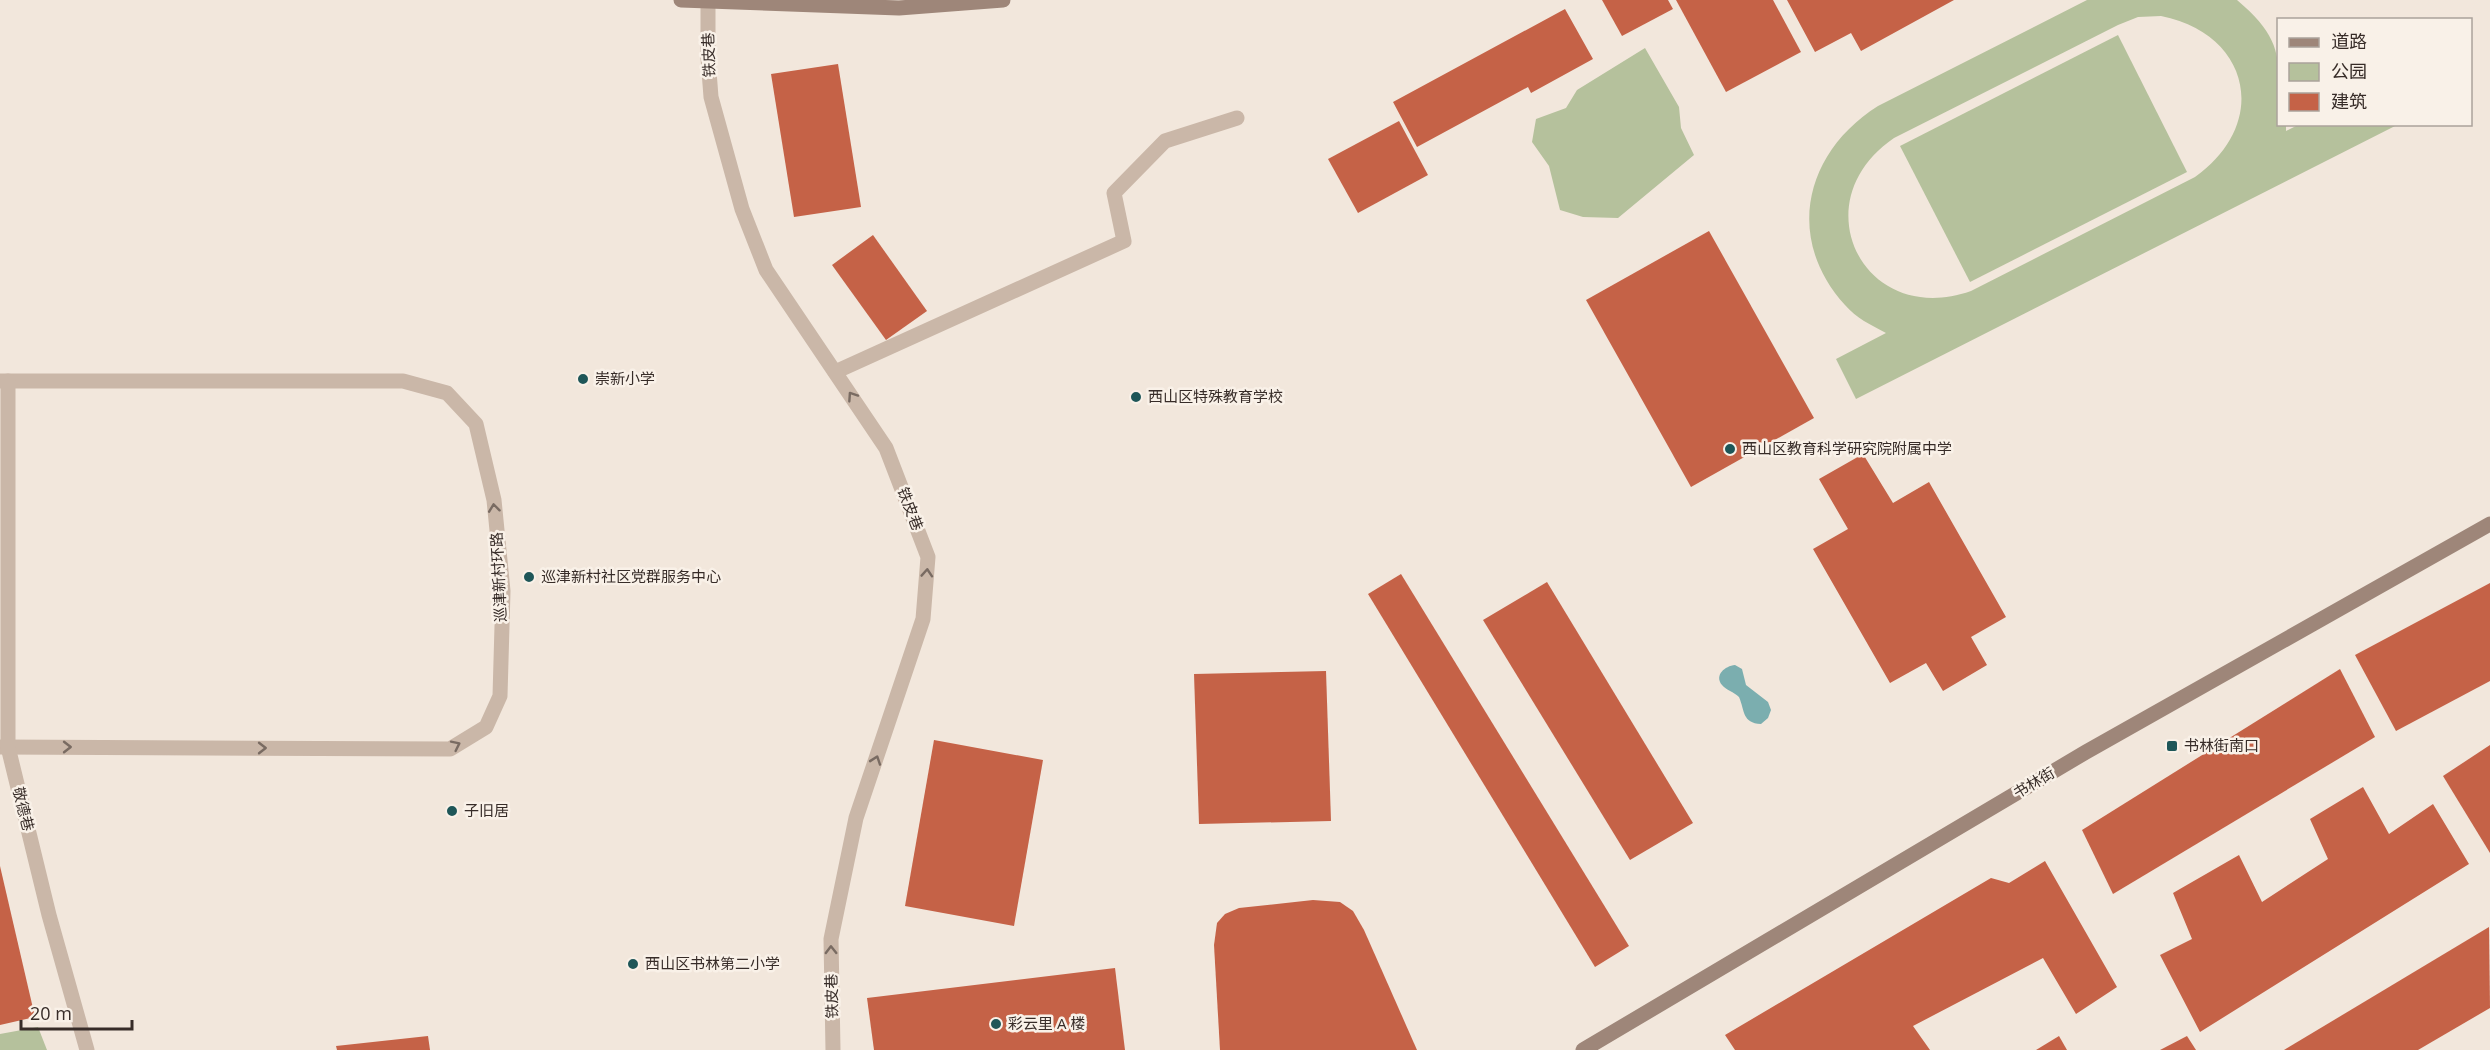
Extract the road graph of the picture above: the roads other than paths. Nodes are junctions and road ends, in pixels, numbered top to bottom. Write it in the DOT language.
graph roads {
  1 [pos="681,0"];
  2 [pos="1003,0"];
  3 [pos="708,2"];
  4 [pos="1237,118"];
  5 [pos="835,372"];
  6 [pos="4,381"];
  7 [pos="2490,525"];
  8 [pos="4,747"];
  9 [pos="87,1050"];
  10 [pos="833,1050"];
  11 [pos="1583,1050"];
  1 -- 3 [label="street"];
  2 -- 3 [label="street"];
  3 -- 5 [label="street, 铁皮巷"];
  4 -- 5 [label="street"];
  10 -- 5 [label="street, 铁皮巷, one-way"];
  6 -- 8 [label="street, 敬德巷"];
  8 -- 6 [label="street, 巡津新村环路, one-way"];
  7 -- 11 [label="street, 书林街"];
  8 -- 9 [label="street, 敬德巷"];
}
